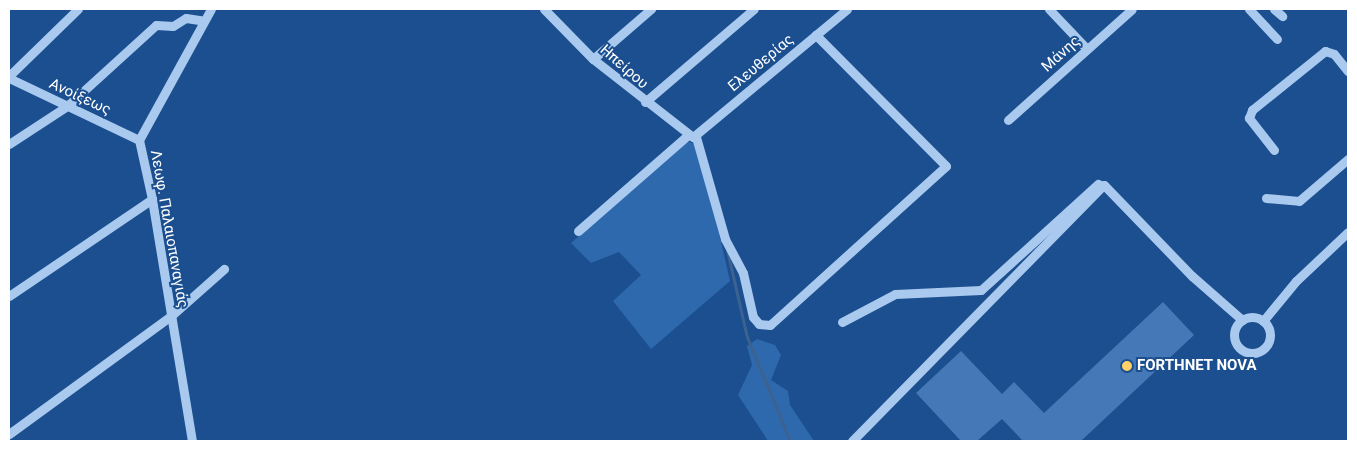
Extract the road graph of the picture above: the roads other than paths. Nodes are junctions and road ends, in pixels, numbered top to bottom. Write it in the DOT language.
graph roads {
  1 [pos="78,9"];
  2 [pos="211,9"];
  3 [pos="544,9"];
  4 [pos="651,9"];
  5 [pos="754,9"];
  6 [pos="847,9"];
  7 [pos="1049,9"];
  8 [pos="1132,9"];
  9 [pos="1249,9"];
  10 [pos="1274,9"];
  11 [pos="1282,16"];
  12 [pos="204,21"];
  13 [pos="816,35"];
  14 [pos="1277,39"];
  15 [pos="1087,49"];
  16 [pos="593,59"];
  17 [pos="1348,71"];
  18 [pos="9,77"];
  19 [pos="644,102"];
  20 [pos="67,106"];
  21 [pos="1008,120"];
  22 [pos="692,137"];
  23 [pos="139,140"];
  24 [pos="9,144"];
  25 [pos="1274,150"];
  26 [pos="1348,159"];
  27 [pos="1104,185"];
  28 [pos="1266,198"];
  29 [pos="152,199"];
  30 [pos="578,231"];
  31 [pos="1348,232"];
  32 [pos="224,269"];
  33 [pos="9,296"];
  34 [pos="171,316"];
  35 [pos="1242,320"];
  36 [pos="1263,321"];
  37 [pos="842,322"];
  38 [pos="9,434"];
  39 [pos="192,441"];
  40 [pos="852,441"];
  1 -- 18 [label="street"];
  2 -- 12 [label="street, Λεωφ. Παλαιοπαναγιάς"];
  3 -- 16 [label="street, Ηπείρου"];
  4 -- 16 [label="street"];
  5 -- 19 [label="street"];
  6 -- 13 [label="street, Ελευθερίας"];
  7 -- 15 [label="street"];
  8 -- 15 [label="street, Μάνης"];
  9 -- 14 [label="street"];
  10 -- 11 [label="street"];
  12 -- 20 [label="street"];
  12 -- 23 [label="street, Λεωφ. Παλαιοπαναγιάς"];
  13 -- 22 [label="street, Ελευθερίας"];
  13 -- 22 [label="street"];
  15 -- 21 [label="street, Μάνης"];
  16 -- 19 [label="street, Ηπείρου"];
  17 -- 25 [label="street"];
  18 -- 20 [label="street, Ανοίξεως"];
  19 -- 22 [label="street, Ηπείρου"];
  20 -- 23 [label="street, Ανοίξεως"];
  20 -- 24 [label="street"];
  22 -- 30 [label="street, Ελευθερίας"];
  23 -- 29 [label="street, Λεωφ. Παλαιοπαναγιάς"];
  26 -- 28 [label="street"];
  27 -- 35 [label="street"];
  27 -- 37 [label="street"];
  27 -- 40 [label="street"];
  29 -- 33 [label="street"];
  29 -- 34 [label="street, Λεωφ. Παλαιοπαναγιάς"];
  31 -- 36 [label="street"];
  32 -- 34 [label="street"];
  34 -- 38 [label="street"];
  34 -- 39 [label="street, Λεωφ. Παλαιοπαναγιάς"];
  35 -- 36 [label="street"];
  35 -- 36 [label="street"];
}
